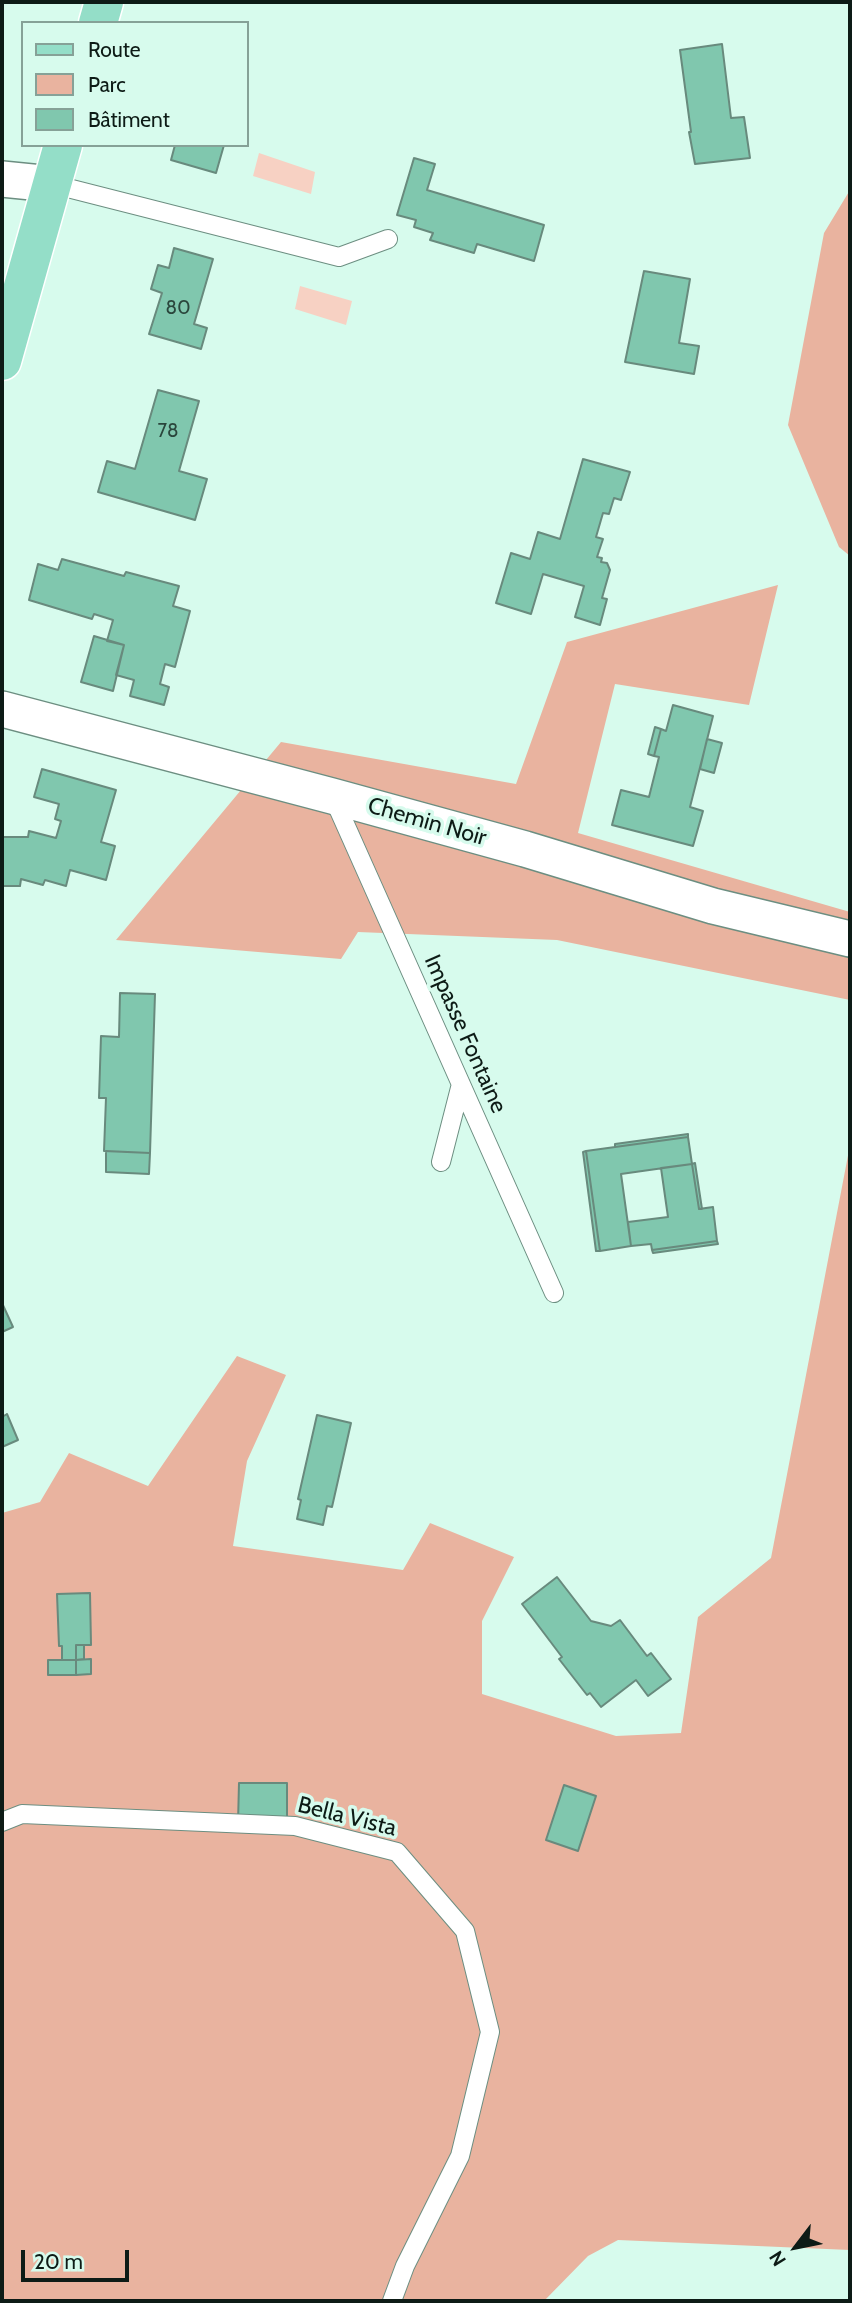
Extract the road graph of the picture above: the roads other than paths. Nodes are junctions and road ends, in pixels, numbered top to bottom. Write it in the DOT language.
graph roads {
  1 [pos="104,2"];
  2 [pos="99,21"];
  3 [pos="62,147"];
  4 [pos="2,179"];
  5 [pos="52,184"];
  6 [pos="388,239"];
  7 [pos="2,361"];
  8 [pos="2,709"];
  9 [pos="332,796"];
  10 [pos="850,939"];
  11 [pos="461,1084"];
  12 [pos="441,1162"];
  13 [pos="554,1293"];
  14 [pos="2,1822"];
  15 [pos="392,2301"];
  1 -- 2 [label="main road"];
  3 -- 5 [label="main road"];
  4 -- 5 [label="street"];
  5 -- 6 [label="lane"];
  5 -- 7 [label="main road"];
  8 -- 9 [label="street, Chemin Noir"];
  9 -- 10 [label="street, Chemin Noir"];
  9 -- 11 [label="lane, Impasse Fontaine"];
  11 -- 12 [label="lane"];
  11 -- 13 [label="lane, Impasse Fontaine"];
  14 -- 15 [label="lane, Bella Vista"];
}
